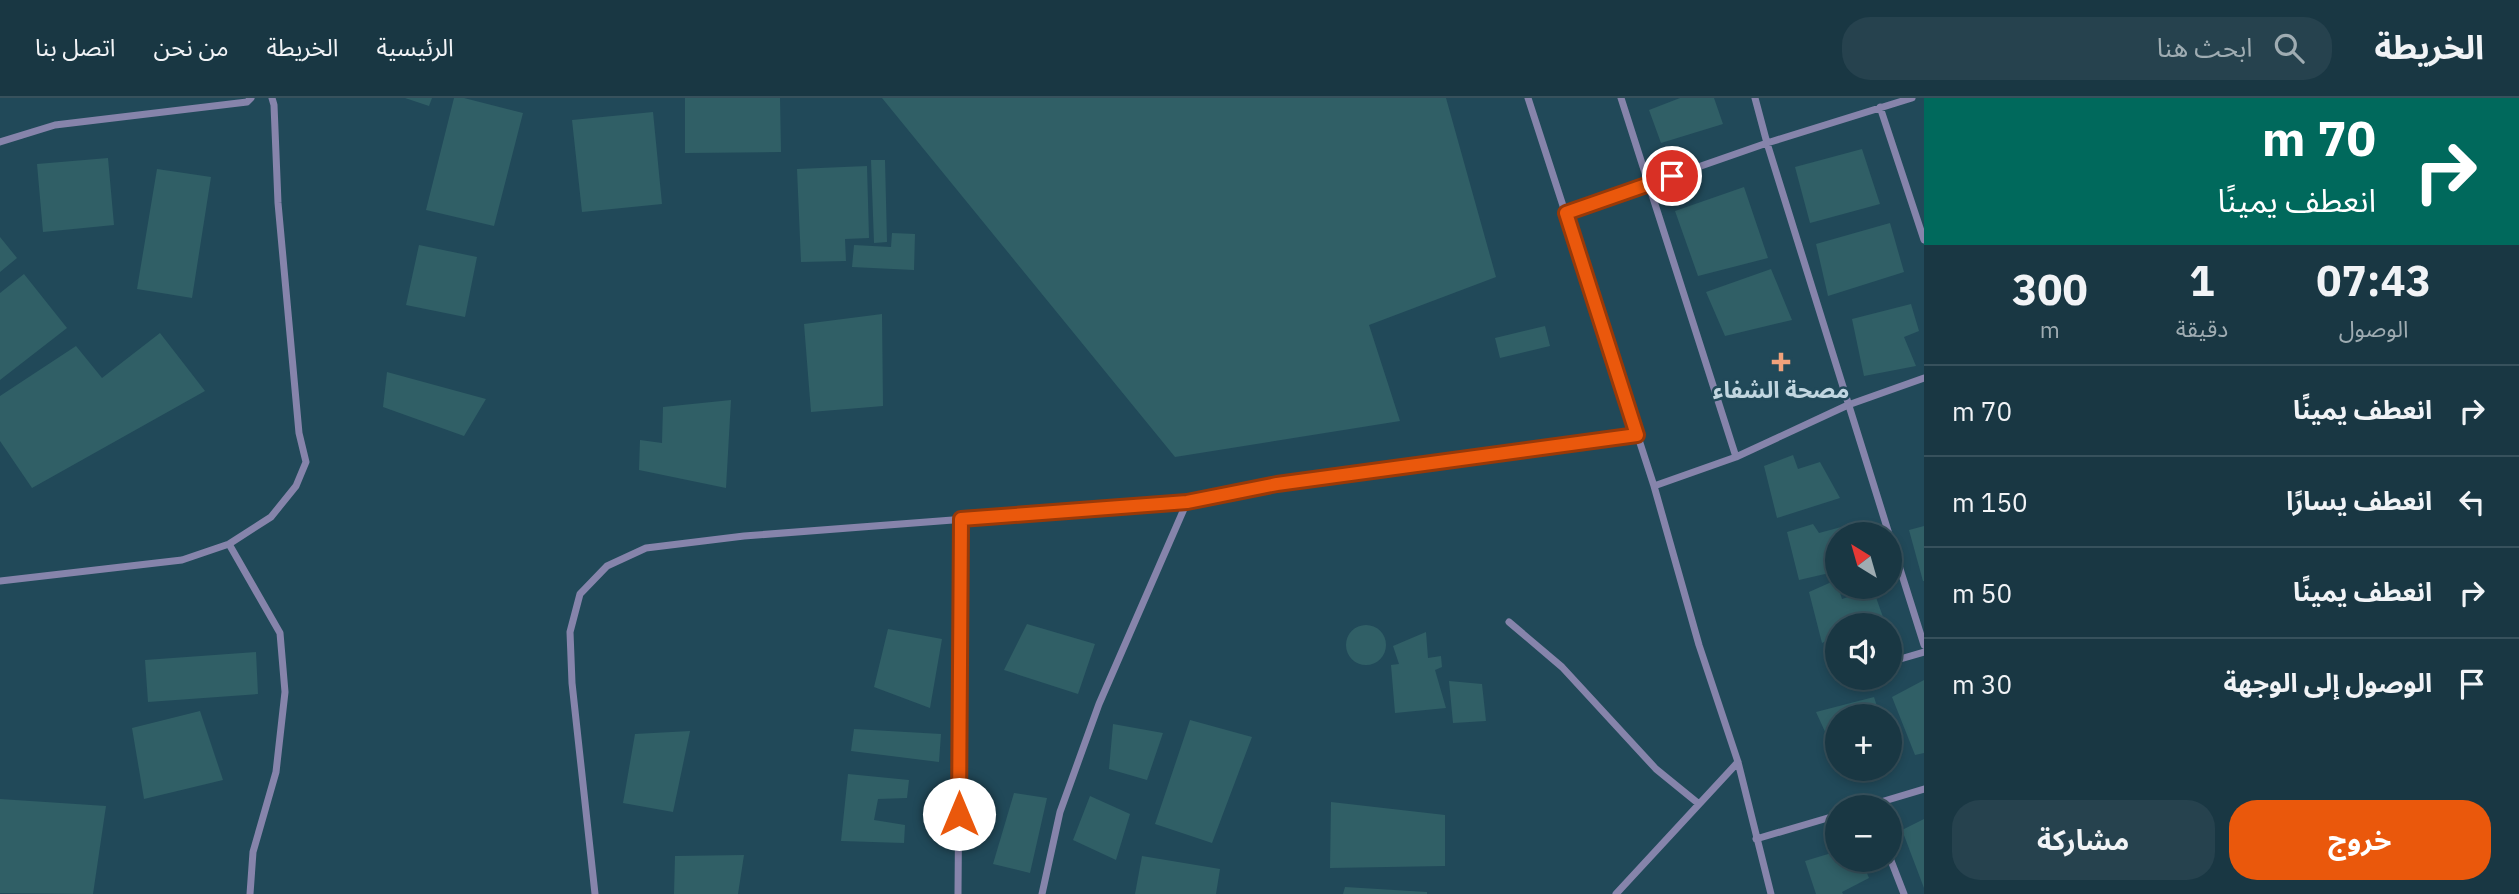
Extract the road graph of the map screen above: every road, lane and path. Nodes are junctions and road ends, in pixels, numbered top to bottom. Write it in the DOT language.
graph roads {
  1 [pos="251,98"];
  2 [pos="272,98"];
  3 [pos="1528,98"];
  4 [pos="1621,98"];
  5 [pos="1755,98"];
  6 [pos="1912,98"];
  7 [pos="1880,107"];
  8 [pos="0,142"];
  9 [pos="1766,143"];
  10 [pos="1648,184"];
  11 [pos="1566,213"];
  12 [pos="1924,240"];
  13 [pos="1924,378"];
  14 [pos="1848,405"];
  15 [pos="1637,435"];
  16 [pos="1736,457"];
  17 [pos="1654,486"];
  18 [pos="1187,502"];
  19 [pos="961,519"];
  20 [pos="1885,522"];
  21 [pos="229,544"];
  22 [pos="1902,576"];
  23 [pos="0,581"];
  24 [pos="1509,622"];
  25 [pos="1924,645"];
  26 [pos="1924,652"];
  27 [pos="1902,658"];
  28 [pos="1738,762"];
  29 [pos="1924,789"];
  30 [pos="1902,796"];
  31 [pos="1699,804"];
  32 [pos="1825,819"];
  33 [pos="1756,839"];
  34 [pos="1895,872"];
  35 [pos="250,894"];
  36 [pos="595,894"];
  37 [pos="958,894"];
  38 [pos="1042,894"];
  39 [pos="1616,894"];
  40 [pos="1771,894"];
  41 [pos="1904,894"];
  1 -- 8 [label="street"];
  2 -- 21 [label="street"];
  3 -- 11 [label="street"];
  4 -- 10 [label="street"];
  5 -- 9 [label="street"];
  6 -- 7 [label="street"];
  7 -- 9 [label="street"];
  7 -- 12 [label="street"];
  9 -- 10 [label="street"];
  9 -- 14 [label="street"];
  10 -- 11 [label="street"];
  10 -- 16 [label="street"];
  11 -- 15 [label="street"];
  13 -- 14 [label="street"];
  14 -- 16 [label="street"];
  14 -- 20 [label="street"];
  15 -- 17 [label="street"];
  15 -- 18 [label="street"];
  16 -- 17 [label="street"];
  17 -- 28 [label="street"];
  18 -- 19 [label="street"];
  18 -- 38 [label="street"];
  19 -- 36 [label="street"];
  19 -- 37 [label="street"];
  21 -- 23 [label="street"];
  21 -- 35 [label="street"];
  22 -- 25 [label="street"];
  24 -- 31 [label="street"];
  26 -- 27 [label="street"];
  28 -- 31 [label="street"];
  28 -- 33 [label="street"];
  29 -- 30 [label="street"];
  31 -- 39 [label="street"];
  32 -- 33 [label="street"];
  33 -- 40 [label="street"];
  34 -- 41 [label="street"];
}
